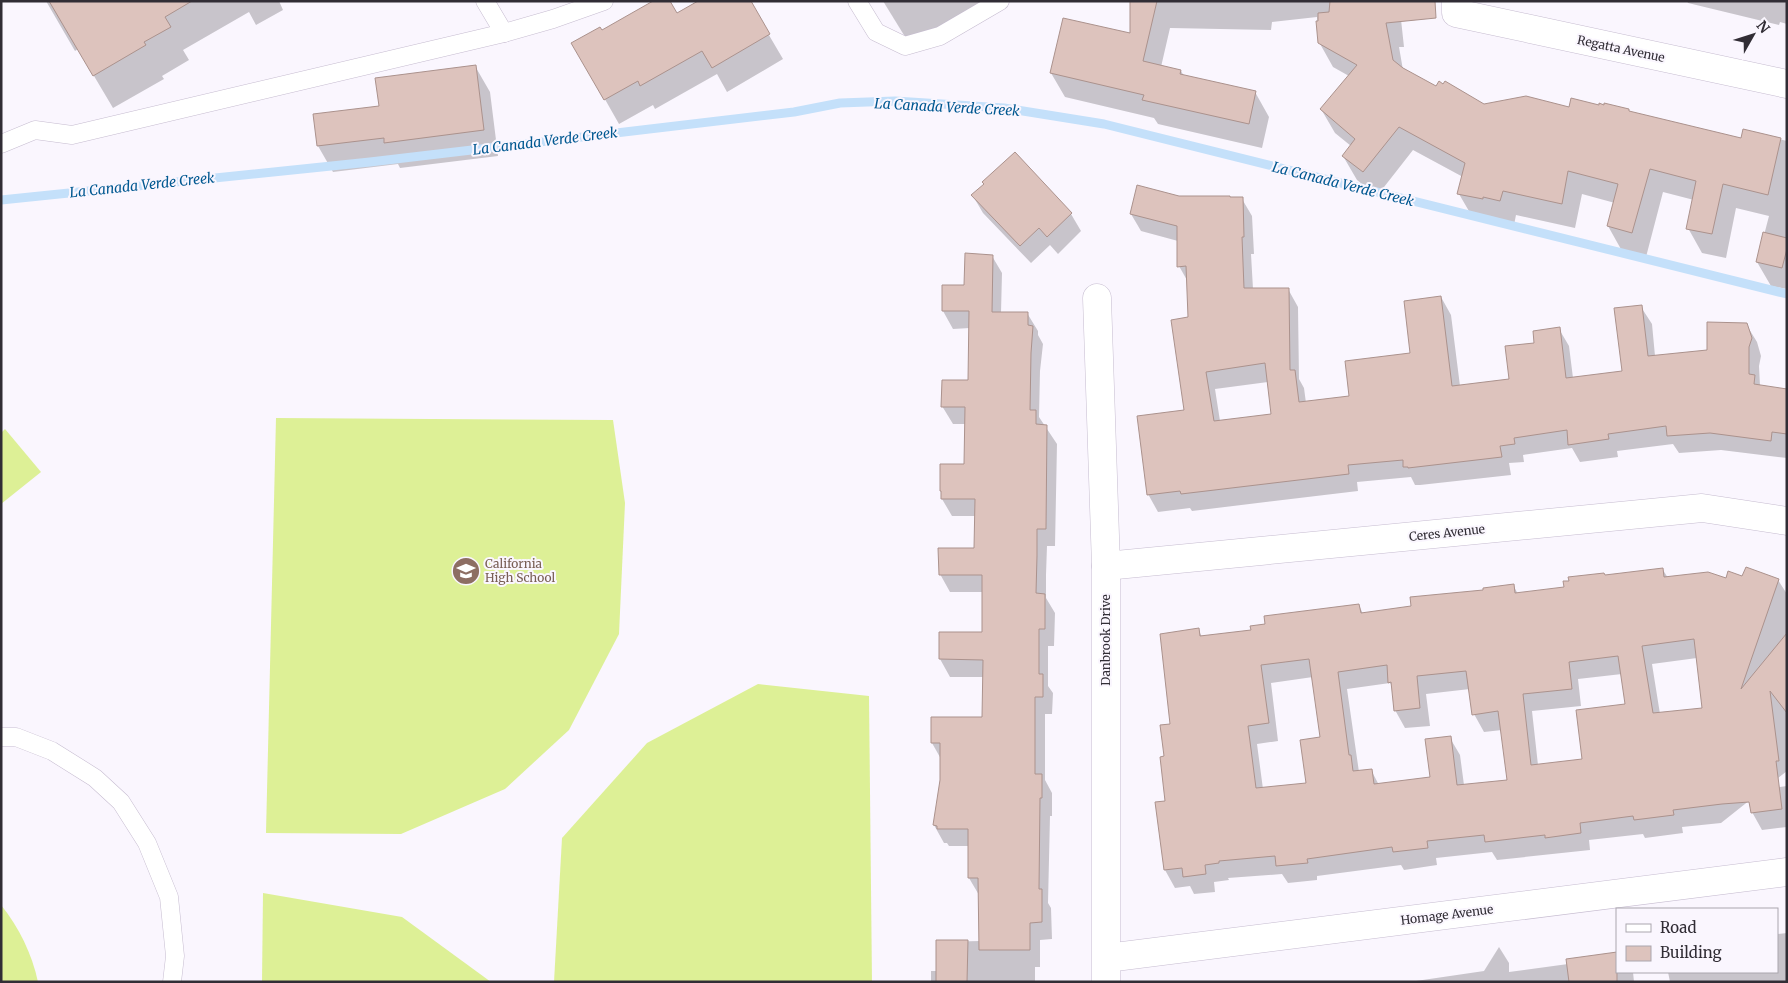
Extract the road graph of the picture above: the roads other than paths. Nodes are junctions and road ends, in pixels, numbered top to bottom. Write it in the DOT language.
graph roads {
  1 [pos="485,1"];
  2 [pos="604,1"];
  3 [pos="857,1"];
  4 [pos="1000,1"];
  5 [pos="1456,7"];
  6 [pos="504,33"];
  7 [pos="1787,84"];
  8 [pos="1,144"];
  9 [pos="1097,298"];
  10 [pos="1787,521"];
  11 [pos="1106,566"];
  12 [pos="1,737"];
  13 [pos="1787,872"];
  14 [pos="1106,970"];
  15 [pos="172,982"];
  1 -- 6 [label="lane"];
  2 -- 6 [label="lane"];
  3 -- 4 [label="lane"];
  5 -- 7 [label="street, Regatta Avenue"];
  6 -- 8 [label="lane"];
  9 -- 11 [label="street, Danbrook Drive"];
  10 -- 11 [label="street, Ceres Avenue"];
  11 -- 14 [label="street, Danbrook Drive"];
  12 -- 15 [label="lane"];
  13 -- 14 [label="street, Homage Avenue"];
}
